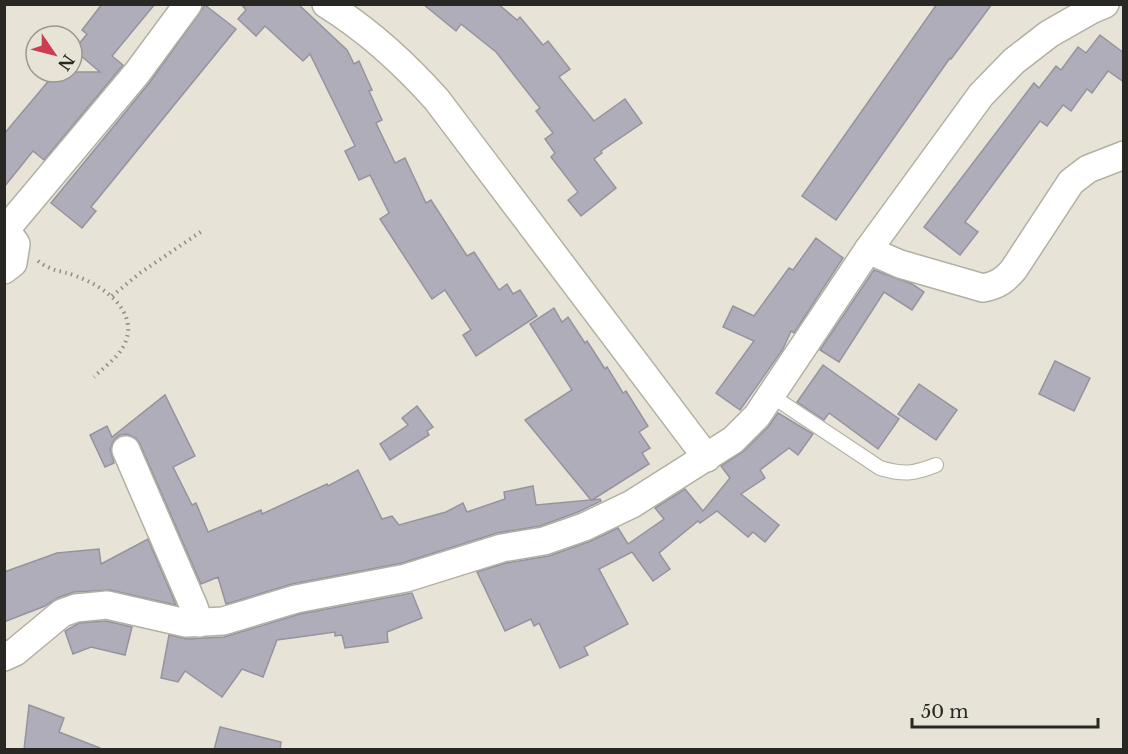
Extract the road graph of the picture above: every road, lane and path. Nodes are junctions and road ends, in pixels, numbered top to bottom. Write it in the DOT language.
graph roads {
  1 [pos="188,4"];
  2 [pos="326,4"];
  3 [pos="1105,4"];
  4 [pos="1124,155"];
  5 [pos="202,231"];
  6 [pos="9,233"];
  7 [pos="868,250"];
  8 [pos="4,270"];
  9 [pos="112,296"];
  10 [pos="94,377"];
  11 [pos="772,396"];
  12 [pos="126,450"];
  13 [pos="707,458"];
  14 [pos="936,465"];
  15 [pos="199,623"];
  16 [pos="4,657"];
  1 -- 6 [label="street"];
  2 -- 13 [label="street"];
  3 -- 7 [label="street"];
  4 -- 7 [label="street"];
  5 -- 9 [label="path"];
  6 -- 8 [label="street"];
  6 -- 9 [label="path"];
  7 -- 11 [label="street"];
  9 -- 10 [label="path"];
  11 -- 13 [label="street"];
  11 -- 14 [label="lane"];
  12 -- 15 [label="street"];
  13 -- 15 [label="street"];
  15 -- 16 [label="street"];
}
